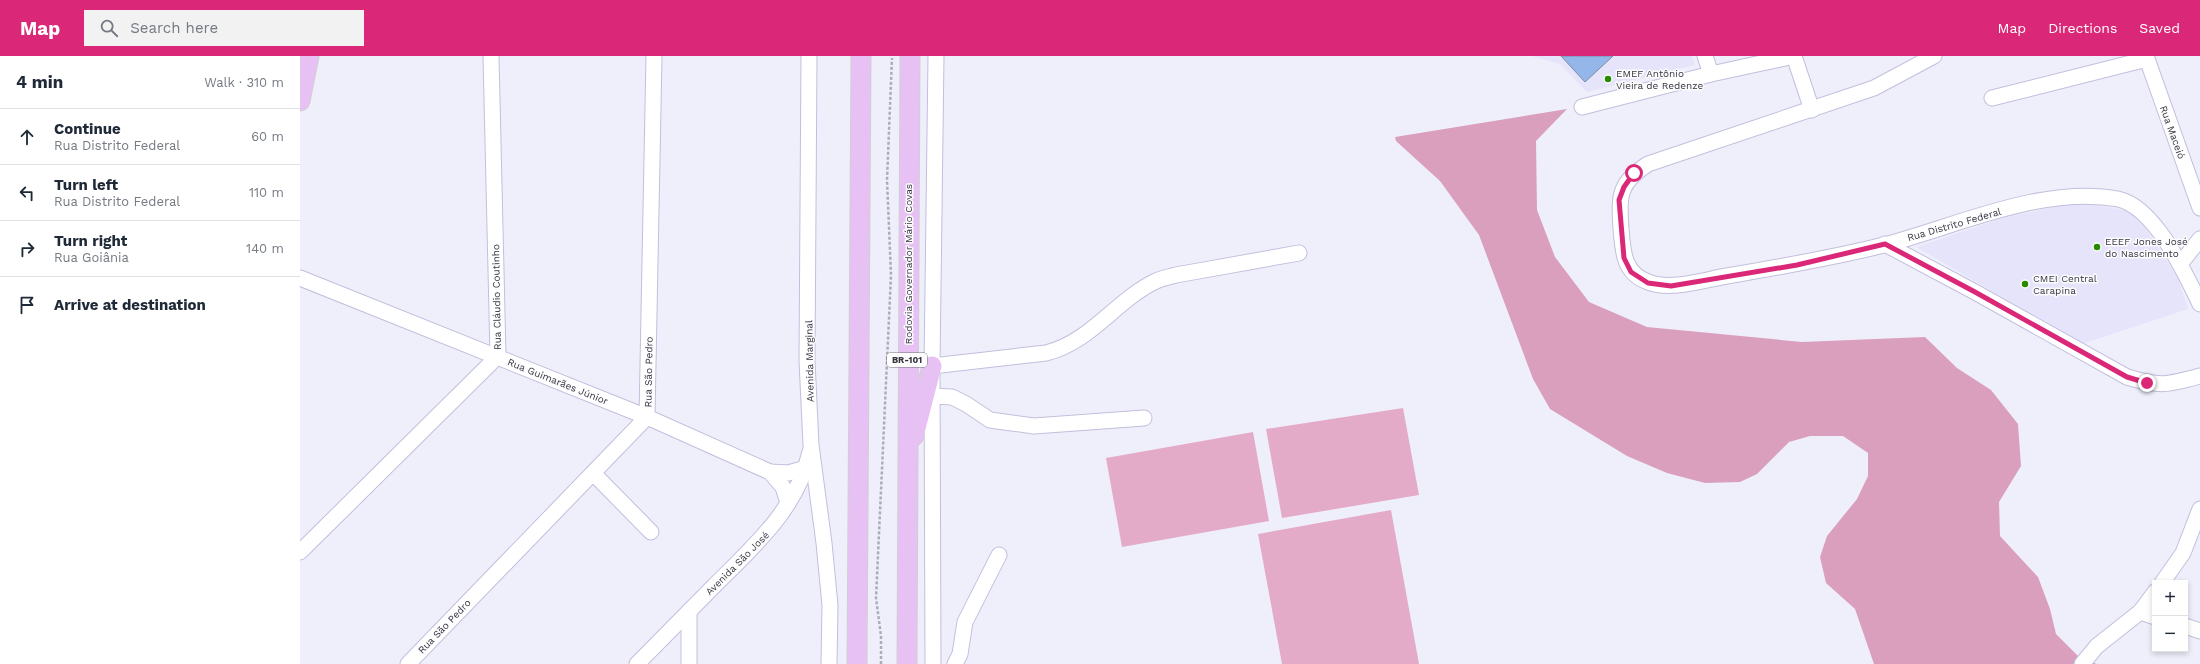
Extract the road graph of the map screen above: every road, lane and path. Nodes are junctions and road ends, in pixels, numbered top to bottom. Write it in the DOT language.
graph roads {
  1 [pos="309,56"];
  2 [pos="491,56"];
  3 [pos="654,56"];
  4 [pos="809,56"];
  5 [pos="861,56"];
  6 [pos="892,56"];
  7 [pos="910,56"];
  8 [pos="936,56"];
  9 [pos="1705,56"];
  10 [pos="1794,56"];
  11 [pos="1934,56"];
  12 [pos="2147,58"];
  13 [pos="1711,74"];
  14 [pos="1992,98"];
  15 [pos="300,101"];
  16 [pos="1582,107"];
  17 [pos="1812,110"];
  18 [pos="2200,208"];
  19 [pos="2200,239"];
  20 [pos="1885,244"];
  21 [pos="1299,253"];
  22 [pos="2180,264"];
  23 [pos="300,278"];
  24 [pos="2200,304"];
  25 [pos="498,356"];
  26 [pos="932,366"];
  27 [pos="2200,376"];
  28 [pos="932,396"];
  29 [pos="647,418"];
  30 [pos="1144,418"];
  31 [pos="811,445"];
  32 [pos="906,467"];
  33 [pos="806,468"];
  34 [pos="770,472"];
  35 [pos="593,473"];
  36 [pos="788,503"];
  37 [pos="2200,509"];
  38 [pos="651,532"];
  39 [pos="300,552"];
  40 [pos="999,555"];
  41 [pos="2164,580"];
  42 [pos="2152,596"];
  43 [pos="689,612"];
  44 [pos="2140,612"];
  45 [pos="2152,616"];
  46 [pos="2188,627"];
  47 [pos="2200,631"];
  48 [pos="408,664"];
  49 [pos="637,664"];
  50 [pos="689,664"];
  51 [pos="829,664"];
  52 [pos="857,664"];
  53 [pos="881,664"];
  54 [pos="907,664"];
  55 [pos="933,664"];
  56 [pos="955,664"];
  57 [pos="2082,664"];
  1 -- 15 [label="main road"];
  2 -- 25 [label="street, Rua Cláudio Coutinho"];
  3 -- 29 [label="street, Rua São Pedro"];
  4 -- 31 [label="street, Avenida Marginal"];
  5 -- 52 [label="main road"];
  6 -- 53 [label="path"];
  7 -- 32 [label="main road, Rodovia Governador Mário Covas / BR-101"];
  8 -- 26 [label="street"];
  9 -- 13 [label="street"];
  10 -- 13 [label="street"];
  10 -- 17 [label="street"];
  11 -- 17 [label="street, Rua Distrito Federal"];
  12 -- 14 [label="street"];
  12 -- 18 [label="street, Rua Maceió"];
  13 -- 16 [label="street"];
  17 -- 20 [label="street, Rua Distrito Federal"];
  19 -- 22 [label="street"];
  20 -- 22 [label="street, Rua Distrito Federal"];
  20 -- 27 [label="street"];
  21 -- 26 [label="street"];
  22 -- 24 [label="street, Rua Distrito Federal"];
  23 -- 25 [label="street, Rua Guimarães Júnior"];
  25 -- 29 [label="street, Rua Guimarães Júnior"];
  25 -- 39 [label="street, Rua Cláudio Coutinho"];
  26 -- 28 [label="street"];
  26 -- 32 [label="main road"];
  28 -- 30 [label="street"];
  28 -- 55 [label="street"];
  29 -- 34 [label="street, Rua Guimarães Júnior"];
  29 -- 35 [label="street, Rua São Pedro"];
  31 -- 33 [label="street, Avenida São José"];
  31 -- 51 [label="street, Avenida Marginal"];
  32 -- 54 [label="main road, Rodovia Governador Mário Covas / BR-101"];
  33 -- 34 [label="street, Rua Guimarães Júnior"];
  33 -- 36 [label="street, Avenida São José"];
  34 -- 36 [label="street, Rua Guimarães Júnior"];
  35 -- 38 [label="street"];
  35 -- 48 [label="street, Rua São Pedro"];
  36 -- 43 [label="street, Avenida São José"];
  37 -- 41 [label="street"];
  40 -- 56 [label="street"];
  42 -- 44 [label="street"];
  43 -- 49 [label="street, Avenida São José"];
  43 -- 50 [label="street"];
  44 -- 45 [label="street"];
  44 -- 57 [label="street"];
  46 -- 47 [label="street"];
}
